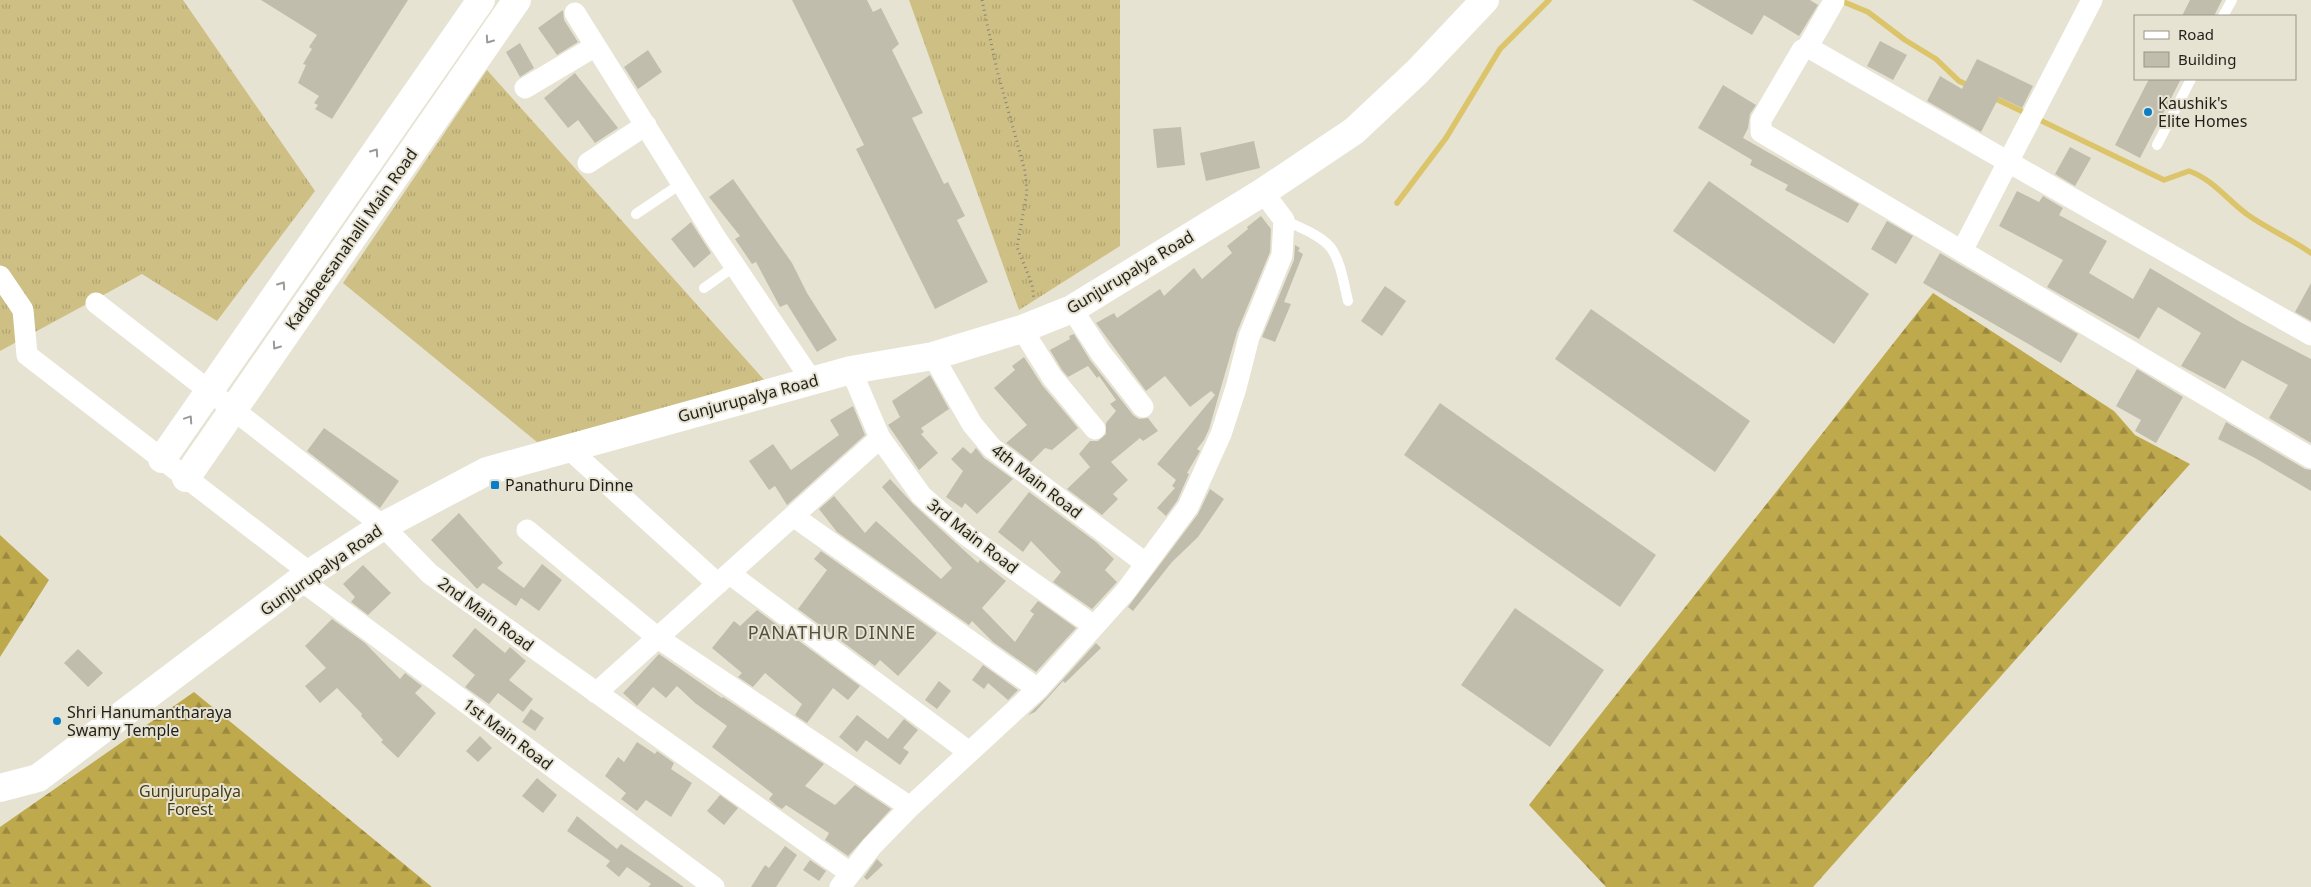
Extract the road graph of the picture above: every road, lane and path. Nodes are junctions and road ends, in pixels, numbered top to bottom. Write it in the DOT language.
graph roads {
  1 [pos="481,0"];
  2 [pos="517,0"];
  3 [pos="982,0"];
  4 [pos="1485,0"];
  5 [pos="2092,0"];
  6 [pos="2232,0"];
  7 [pos="1834,1"];
  8 [pos="575,13"];
  9 [pos="2224,15"];
  10 [pos="594,46"];
  11 [pos="1807,48"];
  12 [pos="2190,80"];
  13 [pos="525,88"];
  14 [pos="646,125"];
  15 [pos="2157,145"];
  16 [pos="2008,162"];
  17 [pos="588,163"];
  18 [pos="682,183"];
  19 [pos="1263,192"];
  20 [pos="636,214"];
  21 [pos="1284,220"];
  22 [pos="1962,251"];
  23 [pos="734,266"];
  24 [pos="0,276"];
  25 [pos="704,288"];
  26 [pos="1348,301"];
  27 [pos="96,303"];
  28 [pos="1072,309"];
  29 [pos="1031,325"];
  30 [pos="2311,335"];
  31 [pos="932,356"];
  32 [pos="851,370"];
  33 [pos="812,381"];
  34 [pos="208,390"];
  35 [pos="1142,408"];
  36 [pos="232,409"];
  37 [pos="1095,429"];
  38 [pos="880,438"];
  39 [pos="568,448"];
  40 [pos="2311,458"];
  41 [pos="162,459"];
  42 [pos="186,478"];
  43 [pos="793,516"];
  44 [pos="383,526"];
  45 [pos="528,530"];
  46 [pos="1145,563"];
  47 [pos="306,577"];
  48 [pos="724,579"];
  49 [pos="1094,626"];
  50 [pos="658,638"];
  51 [pos="1038,689"];
  52 [pos="596,693"];
  53 [pos="969,752"];
  54 [pos="0,788"];
  55 [pos="910,807"];
  56 [pos="845,880"];
  57 [pos="714,887"];
  34 -- 1 [label="street, Kadabeesanahalli Main Road, one-way"];
  2 -- 36 [label="street, Kadabeesanahalli Main Road, one-way"];
  3 -- 29 [label="path"];
  4 -- 19 [label="street, Gunjurupalya Road"];
  5 -- 16 [label="street"];
  6 -- 9 [label="lane"];
  7 -- 11 [label="street"];
  8 -- 10 [label="street"];
  10 -- 13 [label="street"];
  10 -- 14 [label="street"];
  11 -- 16 [label="street"];
  11 -- 22 [label="street"];
  12 -- 15 [label="lane"];
  14 -- 17 [label="street"];
  14 -- 18 [label="street"];
  16 -- 22 [label="street"];
  16 -- 30 [label="street"];
  18 -- 20 [label="lane"];
  18 -- 23 [label="street"];
  19 -- 21 [label="street"];
  19 -- 28 [label="street, Gunjurupalya Road"];
  21 -- 26 [label="lane"];
  21 -- 46 [label="street"];
  22 -- 40 [label="street"];
  23 -- 25 [label="lane"];
  23 -- 33 [label="street"];
  24 -- 41 [label="street, 1st Main Road"];
  27 -- 34 [label="street, 2nd Main Road"];
  28 -- 29 [label="street, Gunjurupalya Road"];
  28 -- 35 [label="street"];
  29 -- 31 [label="street, Gunjurupalya Road"];
  29 -- 37 [label="street"];
  31 -- 32 [label="street, Gunjurupalya Road"];
  31 -- 46 [label="street, 4th Main Road"];
  32 -- 33 [label="street, Gunjurupalya Road"];
  32 -- 38 [label="street, 3rd Main Road"];
  33 -- 39 [label="street, Gunjurupalya Road"];
  34 -- 36 [label="street, 2nd Main Road"];
  41 -- 34 [label="street, Kadabeesanahalli Main Road, one-way"];
  36 -- 42 [label="street, Kadabeesanahalli Main Road"];
  36 -- 44 [label="street, 2nd Main Road"];
  38 -- 43 [label="street"];
  38 -- 49 [label="street, 3rd Main Road"];
  39 -- 44 [label="street, Gunjurupalya Road"];
  39 -- 48 [label="street"];
  41 -- 42 [label="street, 1st Main Road"];
  42 -- 47 [label="street, 1st Main Road"];
  43 -- 48 [label="street"];
  43 -- 51 [label="street"];
  44 -- 47 [label="street, Gunjurupalya Road"];
  44 -- 52 [label="street, 2nd Main Road"];
  45 -- 50 [label="street"];
  46 -- 49 [label="street"];
  47 -- 54 [label="street, Gunjurupalya Road"];
  47 -- 57 [label="street, 1st Main Road"];
  48 -- 50 [label="street"];
  48 -- 53 [label="street"];
  49 -- 51 [label="street"];
  50 -- 52 [label="street"];
  50 -- 55 [label="street"];
  51 -- 53 [label="street"];
  52 -- 56 [label="street, 2nd Main Road"];
  53 -- 55 [label="street"];
  55 -- 56 [label="street"];
}
